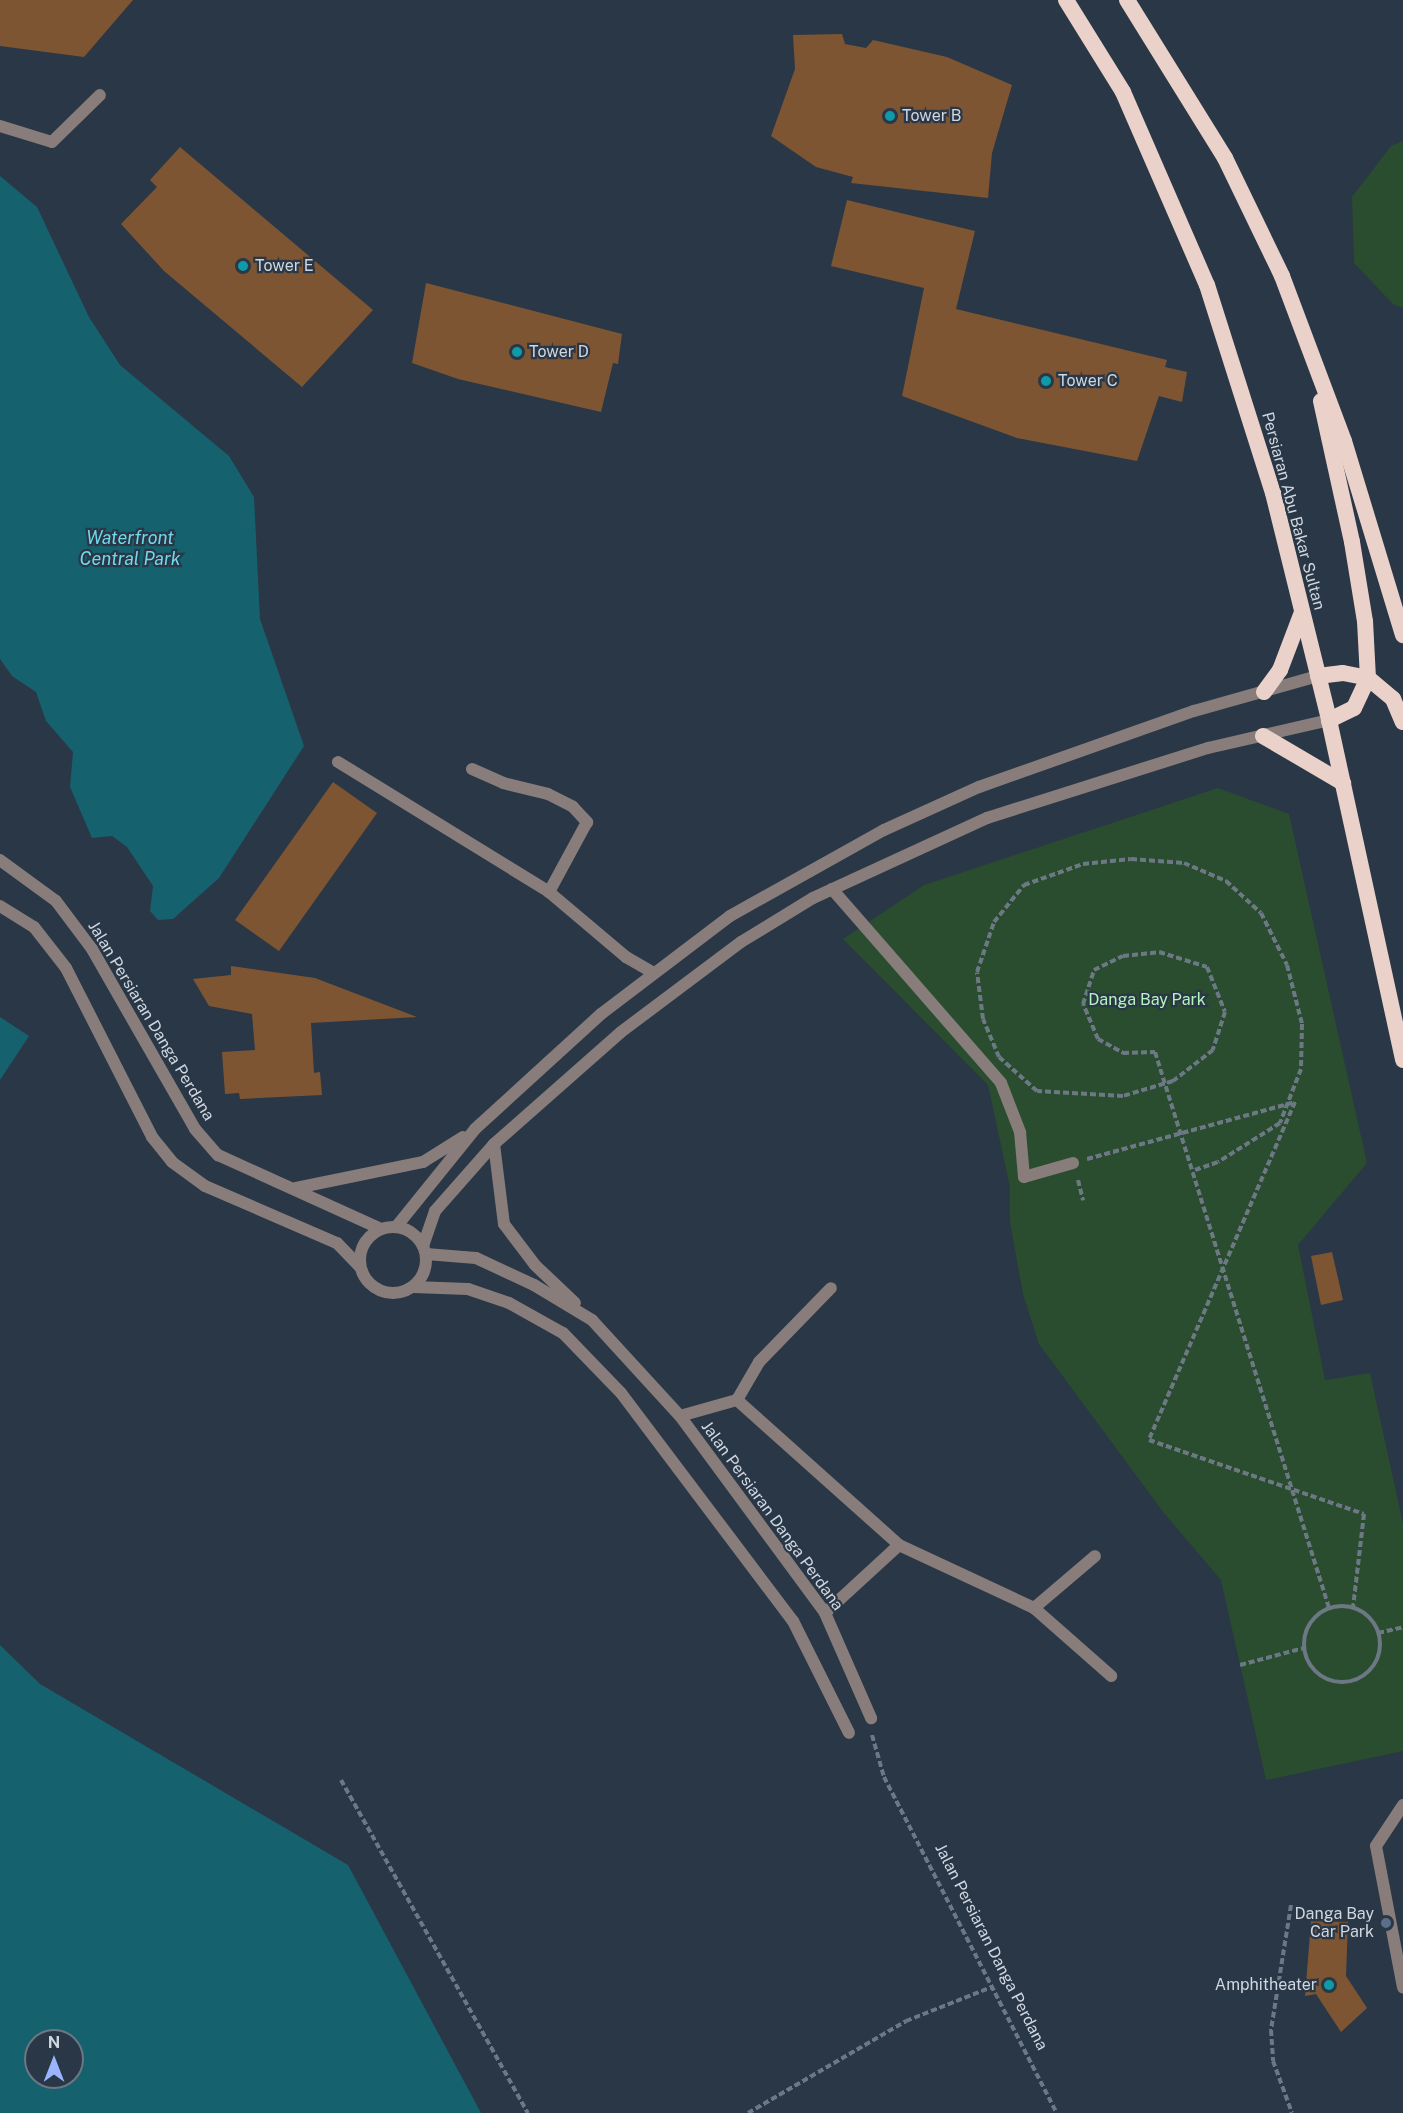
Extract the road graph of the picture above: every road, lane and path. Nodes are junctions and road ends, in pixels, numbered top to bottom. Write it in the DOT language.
graph roads {
  1 [pos="1066,0"];
  2 [pos="1127,0"];
  3 [pos="100,95"];
  4 [pos="0,126"];
  5 [pos="1311,353"];
  6 [pos="1302,611"];
  7 [pos="1403,636"];
  8 [pos="1318,676"];
  9 [pos="1368,678"];
  10 [pos="1264,692"];
  11 [pos="1329,720"];
  12 [pos="1403,722"];
  13 [pos="1263,736"];
  14 [pos="338,762"];
  15 [pos="472,769"];
  16 [pos="1343,783"];
  17 [pos="0,860"];
  18 [pos="832,889"];
  19 [pos="549,892"];
  20 [pos="0,906"];
  21 [pos="652,972"];
  22 [pos="1403,1060"];
  23 [pos="475,1129"];
  24 [pos="1183,1132"];
  25 [pos="494,1144"];
  26 [pos="1073,1163"];
  27 [pos="1195,1170"];
  28 [pos="295,1188"];
  29 [pos="1083,1200"];
  30 [pos="396,1227"];
  31 [pos="381,1229"];
  32 [pos="424,1250"];
  33 [pos="1225,1266"];
  34 [pos="360,1267"];
  35 [pos="414,1287"];
  36 [pos="831,1288"];
  37 [pos="592,1320"];
  38 [pos="737,1400"];
  39 [pos="680,1416"];
  40 [pos="1293,1490"];
  41 [pos="899,1545"];
  42 [pos="1095,1556"];
  43 [pos="1034,1608"];
  44 [pos="1329,1608"];
  45 [pos="1353,1608"];
  46 [pos="825,1613"];
  47 [pos="1403,1627"];
  48 [pos="1378,1633"];
  49 [pos="1304,1648"];
  50 [pos="1240,1665"];
  51 [pos="1111,1676"];
  52 [pos="871,1718"];
  53 [pos="849,1733"];
  54 [pos="341,1780"];
  55 [pos="1403,1805"];
  56 [pos="1291,1905"];
  57 [pos="992,1987"];
  58 [pos="1403,1987"];
  59 [pos="528,2113"];
  60 [pos="748,2113"];
  61 [pos="1056,2113"];
  62 [pos="1292,2113"];
  1 -- 6 [label="highway, Persiaran Abu Bakar Sultan"];
  2 -- 5 [label="highway"];
  3 -- 4 [label="street"];
  5 -- 7 [label="highway"];
  5 -- 9 [label="highway"];
  6 -- 8 [label="highway, Persiaran Abu Bakar Sultan"];
  6 -- 10 [label="highway"];
  8 -- 9 [label="highway"];
  8 -- 10 [label="street"];
  8 -- 11 [label="highway, Persiaran Abu Bakar Sultan"];
  9 -- 11 [label="highway"];
  9 -- 12 [label="highway"];
  10 -- 21 [label="street"];
  11 -- 13 [label="street"];
  11 -- 16 [label="highway, Persiaran Abu Bakar Sultan"];
  13 -- 16 [label="highway"];
  13 -- 18 [label="street"];
  14 -- 19 [label="street"];
  15 -- 19 [label="street"];
  16 -- 22 [label="highway, Persiaran Abu Bakar Sultan"];
  17 -- 28 [label="street, Jalan Persiaran Danga Perdana"];
  18 -- 25 [label="street"];
  18 -- 26 [label="street"];
  19 -- 21 [label="street"];
  20 -- 34 [label="street"];
  21 -- 23 [label="street"];
  23 -- 28 [label="street"];
  23 -- 30 [label="street"];
  24 -- 26 [label="path"];
  24 -- 27 [label="path"];
  24 -- 27 [label="path, bridge"];
  24 -- 33 [label="path"];
  25 -- 32 [label="street"];
  25 -- 37 [label="street"];
  26 -- 29 [label="path"];
  27 -- 33 [label="path"];
  28 -- 31 [label="street, Jalan Persiaran Danga Perdana"];
  30 -- 31 [label="street"];
  30 -- 32 [label="street"];
  31 -- 34 [label="street"];
  32 -- 35 [label="street"];
  32 -- 37 [label="street, Jalan Persiaran Danga Perdana"];
  33 -- 40 [label="path"];
  33 -- 40 [label="path"];
  34 -- 35 [label="street"];
  35 -- 53 [label="street"];
  36 -- 38 [label="street"];
  37 -- 39 [label="street, Jalan Persiaran Danga Perdana"];
  38 -- 39 [label="street"];
  38 -- 41 [label="street"];
  39 -- 46 [label="street, Jalan Persiaran Danga Perdana"];
  40 -- 44 [label="path"];
  40 -- 45 [label="path"];
  41 -- 43 [label="street"];
  41 -- 46 [label="street"];
  42 -- 43 [label="street"];
  43 -- 51 [label="street"];
  44 -- 45 [label="path"];
  44 -- 49 [label="path"];
  45 -- 48 [label="path"];
  46 -- 52 [label="street, Jalan Persiaran Danga Perdana"];
  47 -- 48 [label="path"];
  48 -- 49 [label="path"];
  49 -- 50 [label="path"];
  52 -- 57 [label="path, Jalan Persiaran Danga Perdana"];
  54 -- 59 [label="path"];
  55 -- 58 [label="street"];
  56 -- 62 [label="path"];
  57 -- 60 [label="path"];
  57 -- 61 [label="path, Jalan Persiaran Danga Perdana"];
}
